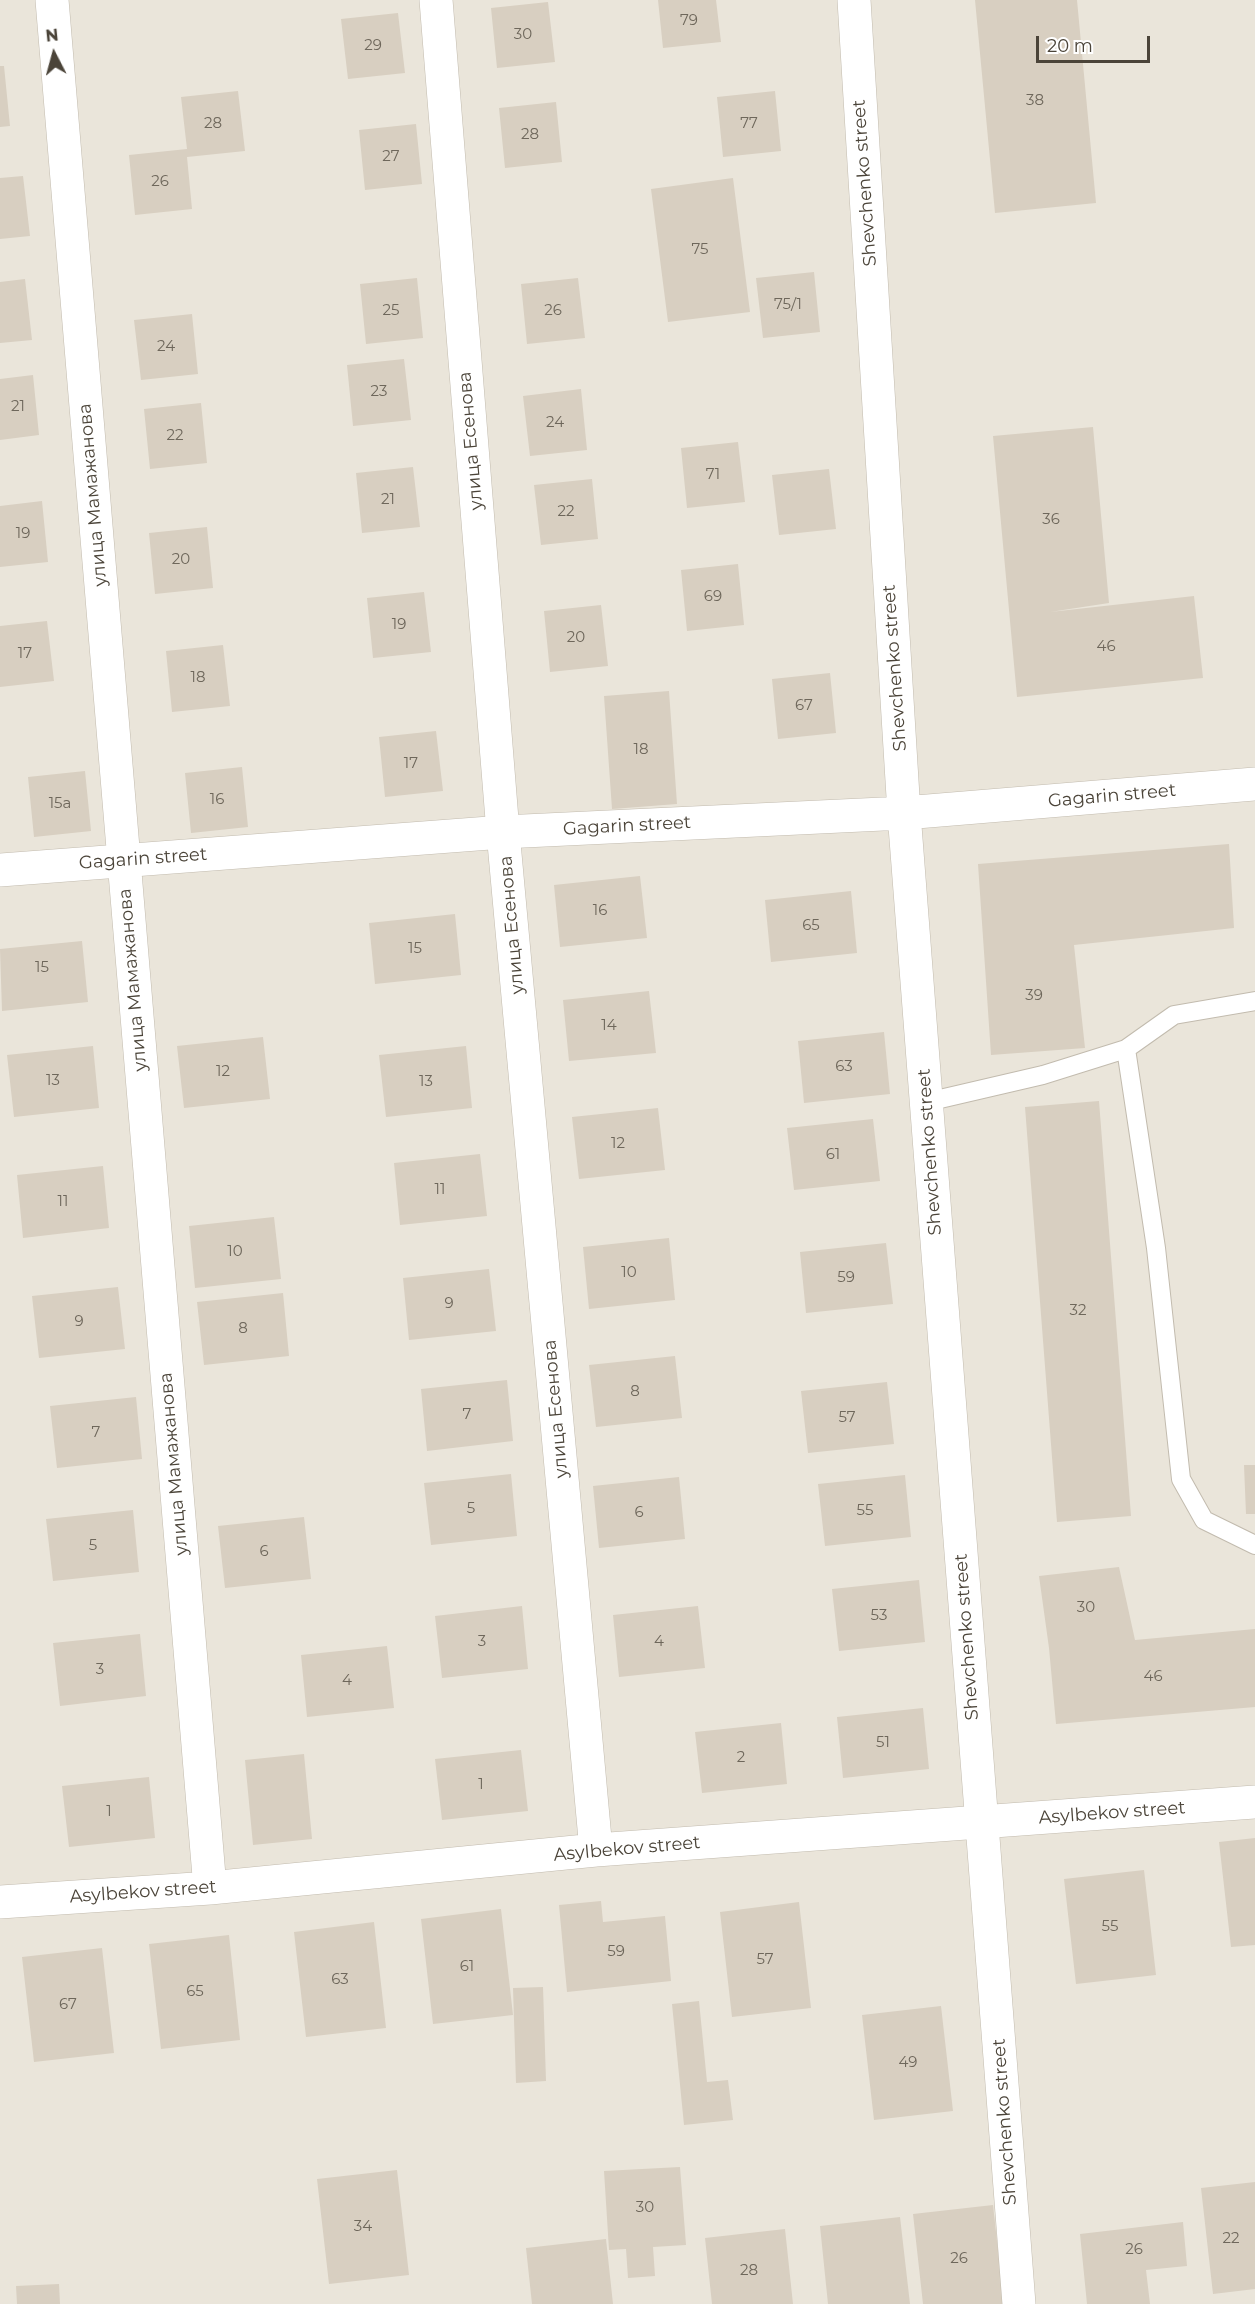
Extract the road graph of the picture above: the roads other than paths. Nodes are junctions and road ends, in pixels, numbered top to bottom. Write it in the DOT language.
graph roads {
  1 [pos="52,0"];
  2 [pos="436,0"];
  3 [pos="854,0"];
  4 [pos="1255,784"];
  5 [pos="904,813"];
  6 [pos="503,832"];
  7 [pos="123,861"];
  8 [pos="0,870"];
  9 [pos="1255,1001"];
  10 [pos="1126,1049"];
  11 [pos="927,1102"];
  12 [pos="1255,1545"];
  13 [pos="1255,1802"];
  14 [pos="982,1822"];
  15 [pos="596,1850"];
  16 [pos="210,1888"];
  17 [pos="0,1902"];
  18 [pos="1019,2304"];
  1 -- 7 [label="street, улица Мамажанова"];
  2 -- 6 [label="street, улица Есенова"];
  3 -- 5 [label="street, Shevchenko street"];
  4 -- 5 [label="street, Gagarin street"];
  5 -- 6 [label="street, Gagarin street"];
  5 -- 11 [label="street, Shevchenko street"];
  6 -- 7 [label="street, Gagarin street"];
  6 -- 15 [label="street, улица Есенова"];
  7 -- 8 [label="street, Gagarin street"];
  7 -- 16 [label="street, улица Мамажанова"];
  9 -- 10 [label="lane"];
  10 -- 11 [label="lane"];
  10 -- 12 [label="lane"];
  11 -- 14 [label="street, Shevchenko street"];
  13 -- 14 [label="street, Asylbekov street"];
  14 -- 15 [label="street, Asylbekov street"];
  14 -- 18 [label="street, Shevchenko street"];
  15 -- 16 [label="street, Asylbekov street"];
  16 -- 17 [label="street, Asylbekov street"];
}
